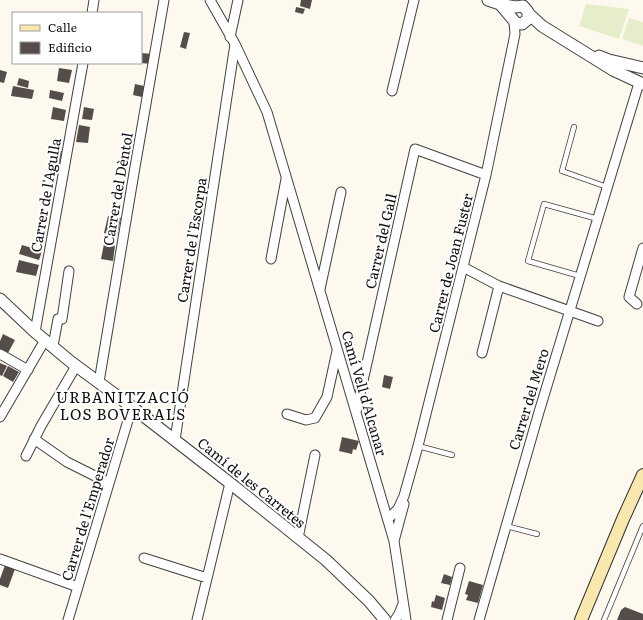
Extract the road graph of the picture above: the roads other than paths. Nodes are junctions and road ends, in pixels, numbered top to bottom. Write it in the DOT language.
graph roads {
  1 [pos="94,0"];
  2 [pos="164,0"];
  3 [pos="210,0"];
  4 [pos="238,0"];
  5 [pos="414,0"];
  6 [pos="488,0"];
  7 [pos="92,12"];
  8 [pos="519,17"];
  9 [pos="232,40"];
  10 [pos="578,48"];
  11 [pos="83,64"];
  12 [pos="643,68"];
  13 [pos="641,84"];
  14 [pos="392,91"];
  15 [pos="574,127"];
  16 [pos="486,175"];
  17 [pos="287,177"];
  18 [pos="608,187"];
  19 [pos="342,192"];
  20 [pos="598,219"];
  21 [pos="643,248"];
  22 [pos="271,259"];
  23 [pos="463,267"];
  24 [pos="69,271"];
  25 [pos="580,276"];
  26 [pos="499,286"];
  27 [pos="320,290"];
  28 [pos="0,299"];
  29 [pos="637,304"];
  30 [pos="569,312"];
  31 [pos="598,321"];
  32 [pos="35,332"];
  33 [pos="49,343"];
  34 [pos="338,349"];
  35 [pos="482,353"];
  36 [pos="0,354"];
  37 [pos="76,366"];
  38 [pos="28,370"];
  39 [pos="99,382"];
  40 [pos="132,407"];
  41 [pos="356,412"];
  42 [pos="287,414"];
  43 [pos="0,417"];
  44 [pos="34,439"];
  45 [pos="175,440"];
  46 [pos="418,446"];
  47 [pos="315,455"];
  48 [pos="452,455"];
  49 [pos="26,456"];
  50 [pos="643,463"];
  51 [pos="643,474"];
  52 [pos="109,483"];
  53 [pos="230,483"];
  54 [pos="404,496"];
  55 [pos="384,508"];
  56 [pos="402,513"];
  57 [pos="623,519"];
  58 [pos="388,520"];
  59 [pos="506,526"];
  60 [pos="643,526"];
  61 [pos="537,534"];
  62 [pos="298,538"];
  63 [pos="394,541"];
  64 [pos="144,558"];
  65 [pos="0,559"];
  66 [pos="460,568"];
  67 [pos="207,578"];
  68 [pos="78,587"];
  69 [pos="393,619"];
  70 [pos="68,620"];
  71 [pos="197,620"];
  72 [pos="447,620"];
  73 [pos="479,620"];
  74 [pos="581,620"];
  75 [pos="604,620"];
  1 -- 7 [label="street"];
  2 -- 39 [label="street, Carrer del Dèntol"];
  3 -- 9 [label="street, Camí Vell d'Alcanar"];
  4 -- 9 [label="street, Carrer de l'Escorpa"];
  5 -- 14 [label="street"];
  6 -- 8 [label="street"];
  8 -- 10 [label="street"];
  8 -- 16 [label="street, Carrer de Joan Fuster"];
  9 -- 17 [label="street, Camí Vell d'Alcanar"];
  9 -- 45 [label="street, Carrer de l'Escorpa"];
  10 -- 12 [label="street"];
  10 -- 13 [label="street"];
  11 -- 32 [label="street, Carrer de l'Agulla"];
  13 -- 18 [label="street, Carrer del Mero"];
  15 -- 18 [label="lane"];
  16 -- 23 [label="street, Carrer de Joan Fuster"];
  16 -- 41 [label="street, Carrer del Gall"];
  17 -- 22 [label="street, Camí Vell d'Alcanar"];
  17 -- 27 [label="street, Camí Vell d'Alcanar"];
  18 -- 20 [label="street, Carrer del Mero"];
  19 -- 27 [label="street"];
  20 -- 25 [label="street, Carrer del Mero"];
  20 -- 25 [label="lane"];
  21 -- 29 [label="street"];
  23 -- 26 [label="street"];
  23 -- 46 [label="street, Carrer de Joan Fuster"];
  24 -- 33 [label="street"];
  25 -- 30 [label="street, Carrer del Mero"];
  26 -- 30 [label="street"];
  26 -- 35 [label="street"];
  27 -- 34 [label="street, Camí Vell d'Alcanar"];
  28 -- 32 [label="street, Camí de les Carretes"];
  30 -- 31 [label="street"];
  30 -- 59 [label="street, Carrer del Mero"];
  32 -- 33 [label="street, Camí de les Carretes"];
  33 -- 37 [label="street, Camí de les Carretes"];
  33 -- 38 [label="street"];
  34 -- 41 [label="street, Camí Vell d'Alcanar"];
  34 -- 42 [label="street"];
  36 -- 38 [label="street"];
  37 -- 39 [label="street, Camí de les Carretes"];
  37 -- 44 [label="street"];
  38 -- 43 [label="street"];
  39 -- 40 [label="street, Camí de les Carretes"];
  40 -- 45 [label="street, Camí de les Carretes"];
  40 -- 52 [label="street, Carrer de l'Emperador"];
  41 -- 55 [label="street, Camí Vell d'Alcanar"];
  44 -- 49 [label="street"];
  44 -- 52 [label="street"];
  45 -- 53 [label="street, Camí de les Carretes"];
  46 -- 48 [label="lane"];
  46 -- 54 [label="street, Carrer de Joan Fuster"];
  47 -- 62 [label="street"];
  50 -- 57 [label="main road"];
  51 -- 57 [label="main road"];
  52 -- 68 [label="street, Carrer de l'Emperador"];
  53 -- 62 [label="street, Camí de les Carretes"];
  53 -- 67 [label="street"];
  54 -- 55 [label="street"];
  54 -- 56 [label="street, Carrer de Joan Fuster"];
  54 -- 58 [label="street, Carrer de Joan Fuster"];
  55 -- 58 [label="street, Camí Vell d'Alcanar"];
  56 -- 58 [label="street"];
  56 -- 63 [label="street, Carrer de Joan Fuster"];
  57 -- 74 [label="main road"];
  58 -- 63 [label="street, Camí Vell d'Alcanar"];
  59 -- 61 [label="lane"];
  59 -- 73 [label="street, Carrer del Mero"];
  60 -- 75 [label="lane"];
  62 -- 69 [label="street, Camí de les Carretes"];
  63 -- 69 [label="street, Camí Vell d'Alcanar"];
  64 -- 67 [label="street"];
  65 -- 68 [label="street"];
  66 -- 72 [label="street"];
  67 -- 71 [label="street"];
  68 -- 70 [label="street, Carrer de l'Emperador"];
}
